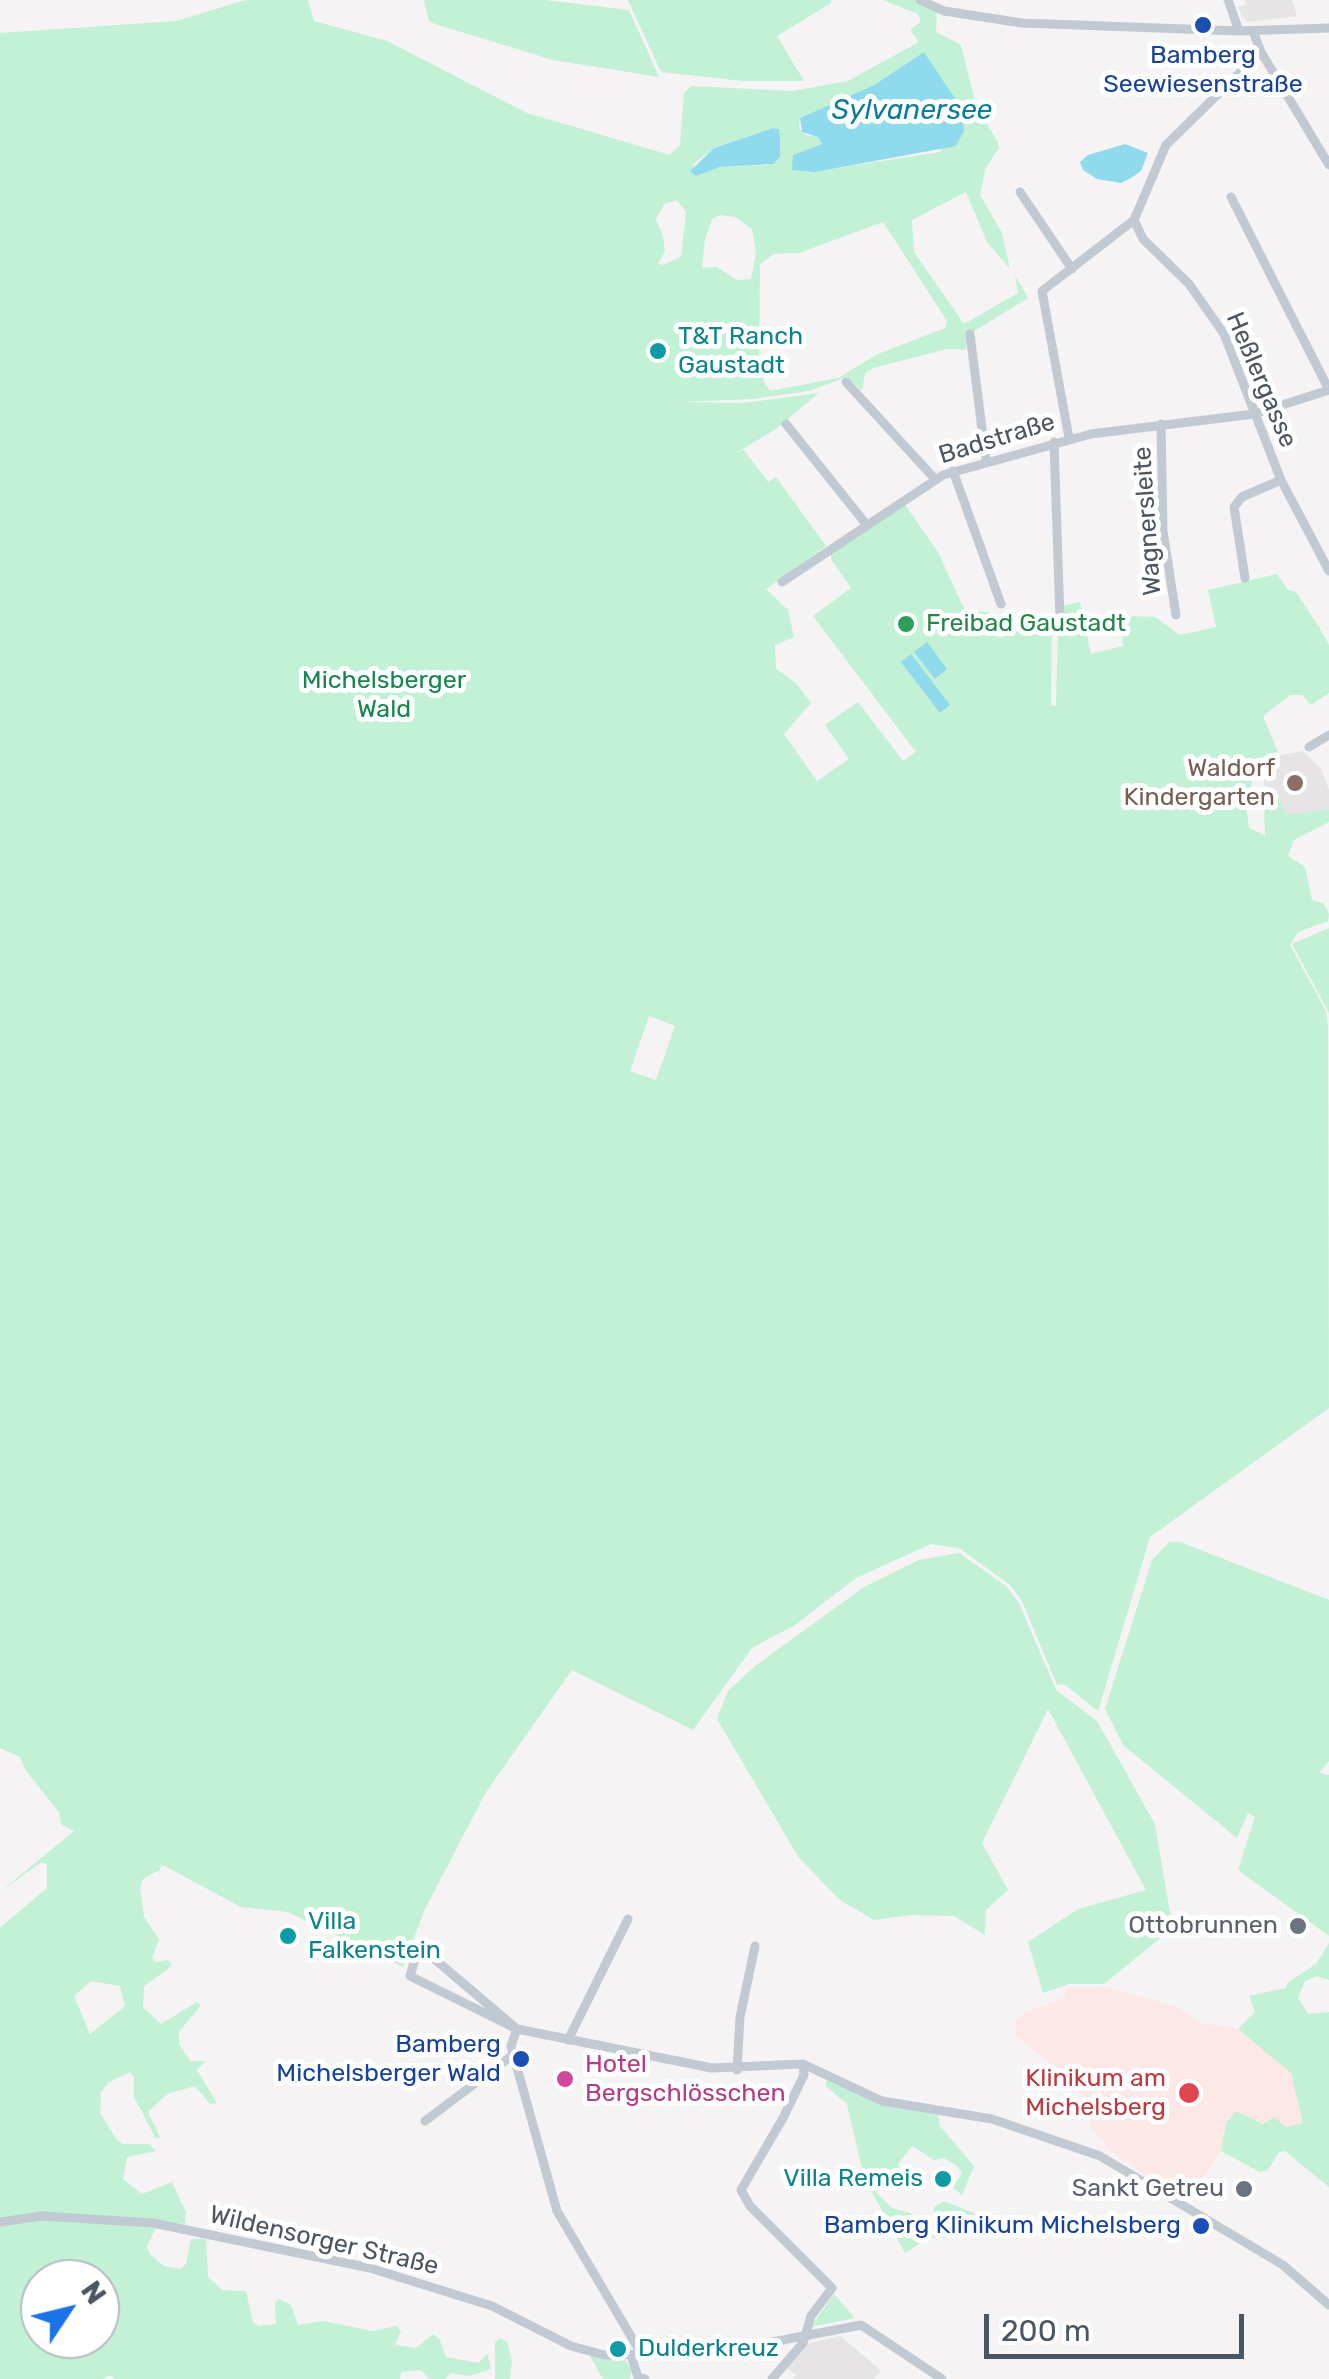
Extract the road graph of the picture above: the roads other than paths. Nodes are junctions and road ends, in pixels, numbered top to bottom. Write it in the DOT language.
graph roads {
  1 [pos="920,0"];
  2 [pos="1228,0"];
  3 [pos="1329,28"];
  4 [pos="1239,31"];
  5 [pos="1253,31"];
  6 [pos="1260,52"];
  7 [pos="1329,165"];
  8 [pos="1020,192"];
  9 [pos="1231,196"];
  10 [pos="1134,220"];
  11 [pos="1072,270"];
  12 [pos="970,334"];
  13 [pos="846,382"];
  14 [pos="1329,390"];
  15 [pos="1254,414"];
  16 [pos="786,424"];
  17 [pos="1160,424"];
  18 [pos="1069,438"];
  19 [pos="1054,442"];
  20 [pos="986,460"];
  21 [pos="953,471"];
  22 [pos="934,478"];
  23 [pos="1281,480"];
  24 [pos="866,524"];
  25 [pos="1329,571"];
  26 [pos="1244,578"];
  27 [pos="782,582"];
  28 [pos="1002,604"];
  29 [pos="1176,615"];
  30 [pos="1054,620"];
  31 [pos="1329,735"];
  32 [pos="1310,748"];
  33 [pos="628,1920"];
  34 [pos="755,1946"];
  35 [pos="516,2029"];
  36 [pos="568,2040"];
  37 [pos="514,2054"];
  38 [pos="804,2064"];
  39 [pos="736,2070"];
  40 [pos="425,2122"];
  41 [pos="0,2222"];
  42 [pos="1329,2305"];
  43 [pos="806,2336"];
  44 [pos="637,2355"];
  45 [pos="641,2378"];
  46 [pos="772,2379"];
  47 [pos="942,2379"];
  1 -- 4 [label="street"];
  2 -- 4 [label="street"];
  3 -- 5 [label="street"];
  4 -- 5 [label="street"];
  5 -- 6 [label="street"];
  6 -- 7 [label="street"];
  6 -- 10 [label="street"];
  8 -- 11 [label="street"];
  9 -- 14 [label="street"];
  10 -- 11 [label="street"];
  10 -- 15 [label="street, Heßlergasse"];
  11 -- 18 [label="street"];
  12 -- 20 [label="street"];
  13 -- 22 [label="street"];
  14 -- 15 [label="street, Badstraße"];
  15 -- 17 [label="street, Badstraße"];
  15 -- 23 [label="street, Heßlergasse"];
  16 -- 24 [label="street"];
  17 -- 18 [label="street, Badstraße"];
  17 -- 29 [label="street, Wagnersleite"];
  18 -- 19 [label="street, Badstraße"];
  19 -- 20 [label="street, Badstraße"];
  19 -- 30 [label="street"];
  20 -- 21 [label="street, Badstraße"];
  21 -- 22 [label="street, Badstraße"];
  21 -- 28 [label="street"];
  22 -- 24 [label="street, Badstraße"];
  23 -- 25 [label="street, Heßlergasse"];
  23 -- 26 [label="street"];
  24 -- 27 [label="street, Badstraße"];
  31 -- 32 [label="street"];
  33 -- 36 [label="street"];
  34 -- 39 [label="street"];
  35 -- 35 [label="street"];
  35 -- 36 [label="street"];
  35 -- 37 [label="street"];
  36 -- 39 [label="street"];
  37 -- 40 [label="street"];
  37 -- 44 [label="street"];
  38 -- 39 [label="street"];
  38 -- 42 [label="street"];
  38 -- 43 [label="street"];
  41 -- 44 [label="street, Wildensorger Straße"];
  43 -- 44 [label="street, Wildensorger Straße"];
  43 -- 46 [label="street"];
  43 -- 47 [label="street, Wildensorger Straße"];
  44 -- 45 [label="street"];
}
